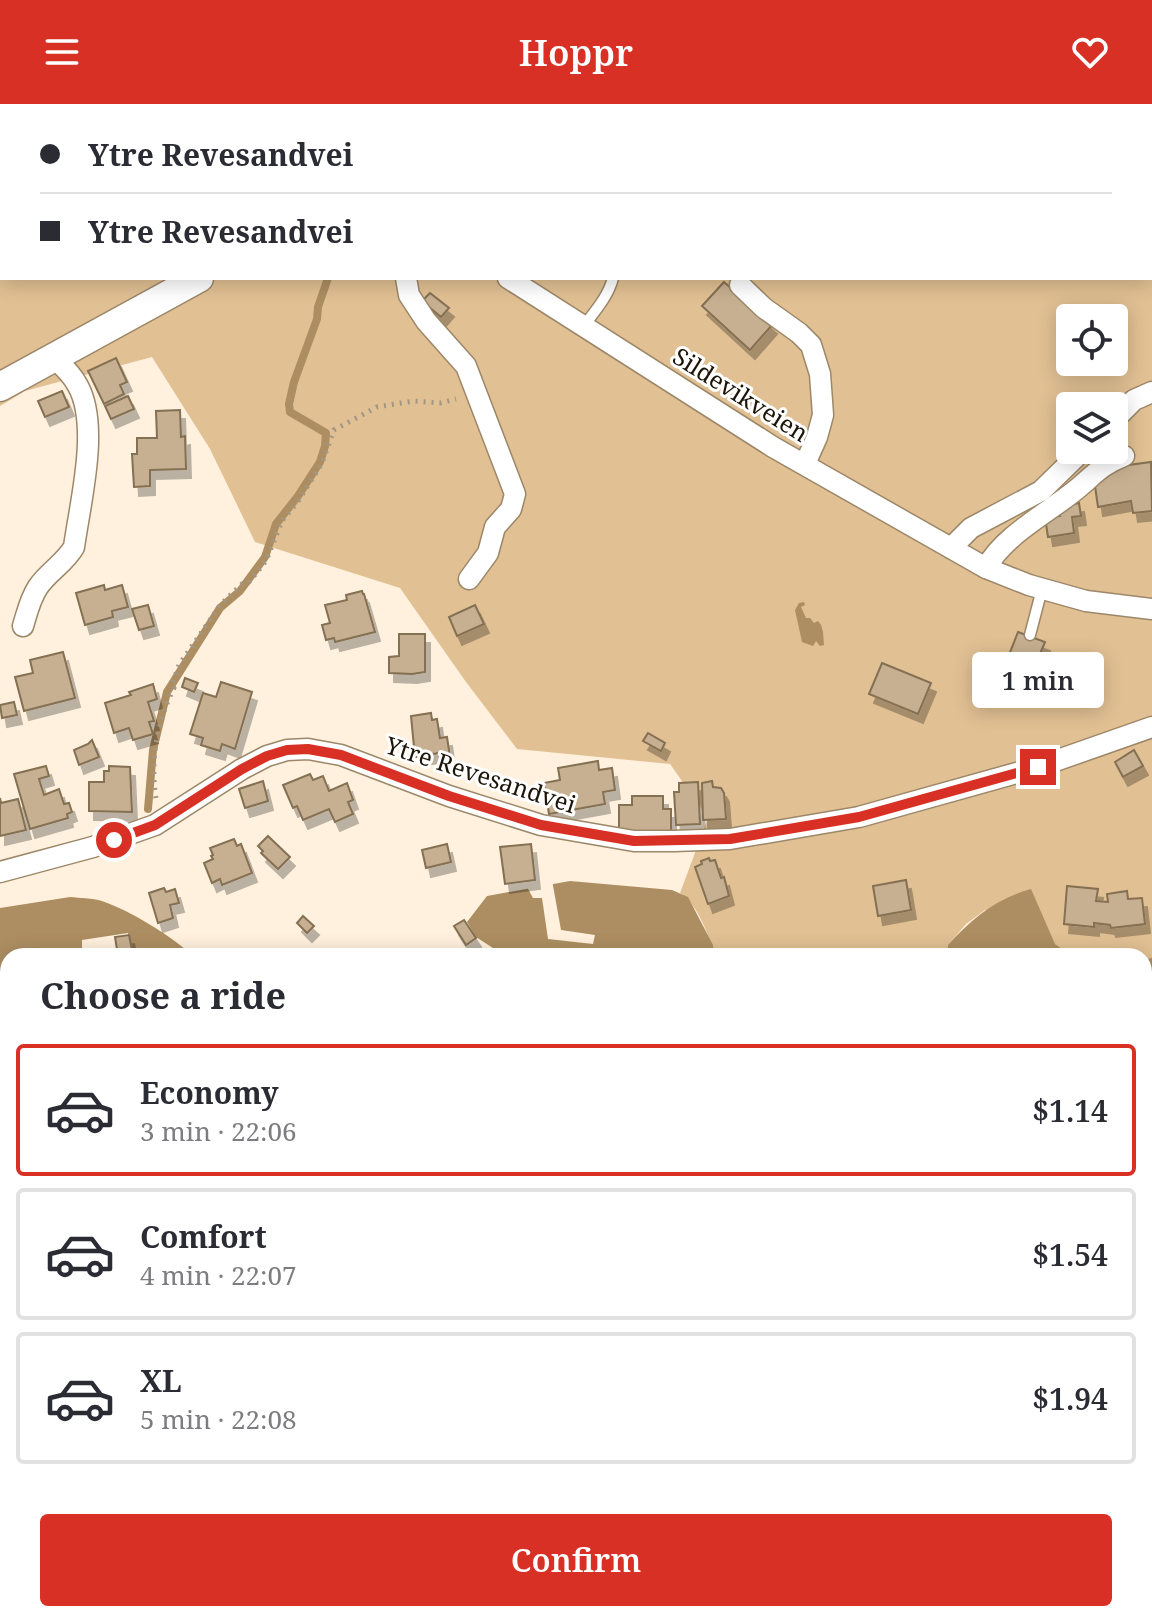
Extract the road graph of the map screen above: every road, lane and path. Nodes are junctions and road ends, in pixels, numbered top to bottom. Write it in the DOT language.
graph roads {
  1 [pos="195,280"];
  2 [pos="406,280"];
  3 [pos="511,280"];
  4 [pos="613,280"];
  5 [pos="740,285"];
  6 [pos="583,327"];
  7 [pos="54,358"];
  8 [pos="0,387"];
  9 [pos="1152,392"];
  10 [pos="476,393"];
  11 [pos="1128,406"];
  12 [pos="805,464"];
  13 [pos="1069,464"];
  14 [pos="1106,464"];
  15 [pos="951,548"];
  16 [pos="986,568"];
  17 [pos="469,579"];
  18 [pos="1042,589"];
  19 [pos="1152,609"];
  20 [pos="23,626"];
  21 [pos="1030,635"];
  22 [pos="1152,727"];
  23 [pos="161,822"];
  24 [pos="0,872"];
  1 -- 7 [label="main road"];
  2 -- 10 [label="street"];
  3 -- 6 [label="street, Sildevikveien"];
  4 -- 6 [label="lane"];
  5 -- 12 [label="street"];
  6 -- 12 [label="street, Sildevikveien"];
  7 -- 8 [label="main road"];
  7 -- 20 [label="street"];
  9 -- 11 [label="street"];
  10 -- 17 [label="street"];
  10 -- 23 [label="path"];
  12 -- 15 [label="street, Sildevikveien"];
  13 -- 15 [label="street"];
  14 -- 16 [label="street"];
  15 -- 16 [label="street, Sildevikveien"];
  16 -- 18 [label="street, Sildevikveien"];
  18 -- 19 [label="street, Sildevikveien"];
  18 -- 21 [label="lane"];
  22 -- 23 [label="street, Ytre Revesandvei"];
  23 -- 24 [label="street, Ytre Revesandvei"];
}
